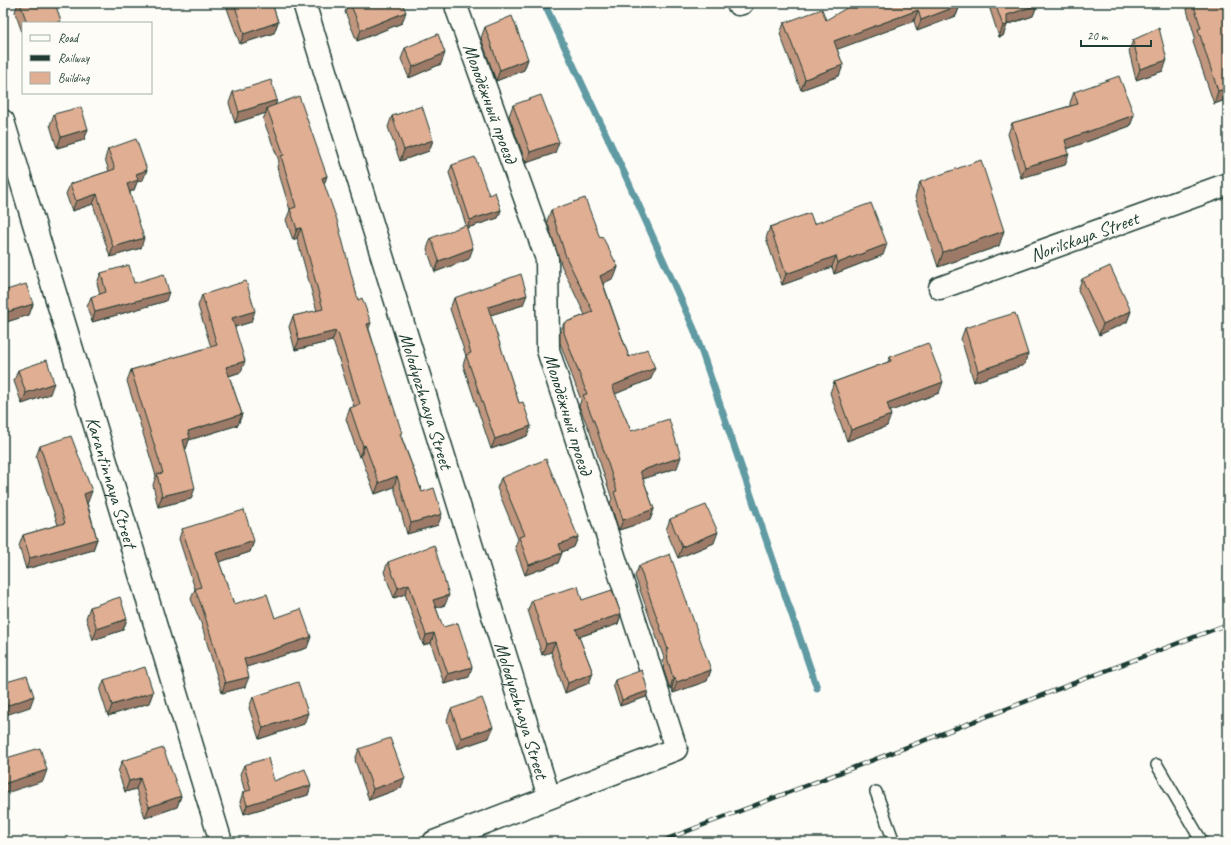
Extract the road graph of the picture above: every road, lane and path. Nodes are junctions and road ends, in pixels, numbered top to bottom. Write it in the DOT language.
graph roads {
  1 [pos="304,3"];
  2 [pos="457,8"];
  3 [pos="3,121"];
  4 [pos="1228,184"];
  5 [pos="940,288"];
  6 [pos="1157,765"];
  7 [pos="876,792"];
  8 [pos="549,797"];
  9 [pos="221,842"];
  10 [pos="434,842"];
  11 [pos="894,842"];
  12 [pos="1202,842"];
  1 -- 8 [label="street, Molodyozhnaya Street"];
  2 -- 8 [label="street, Молодёжный проезд"];
  3 -- 9 [label="street, Karantinnaya Street"];
  4 -- 5 [label="street, Norilskaya Street"];
  6 -- 12 [label="lane"];
  7 -- 11 [label="lane"];
  8 -- 10 [label="street"];
}
